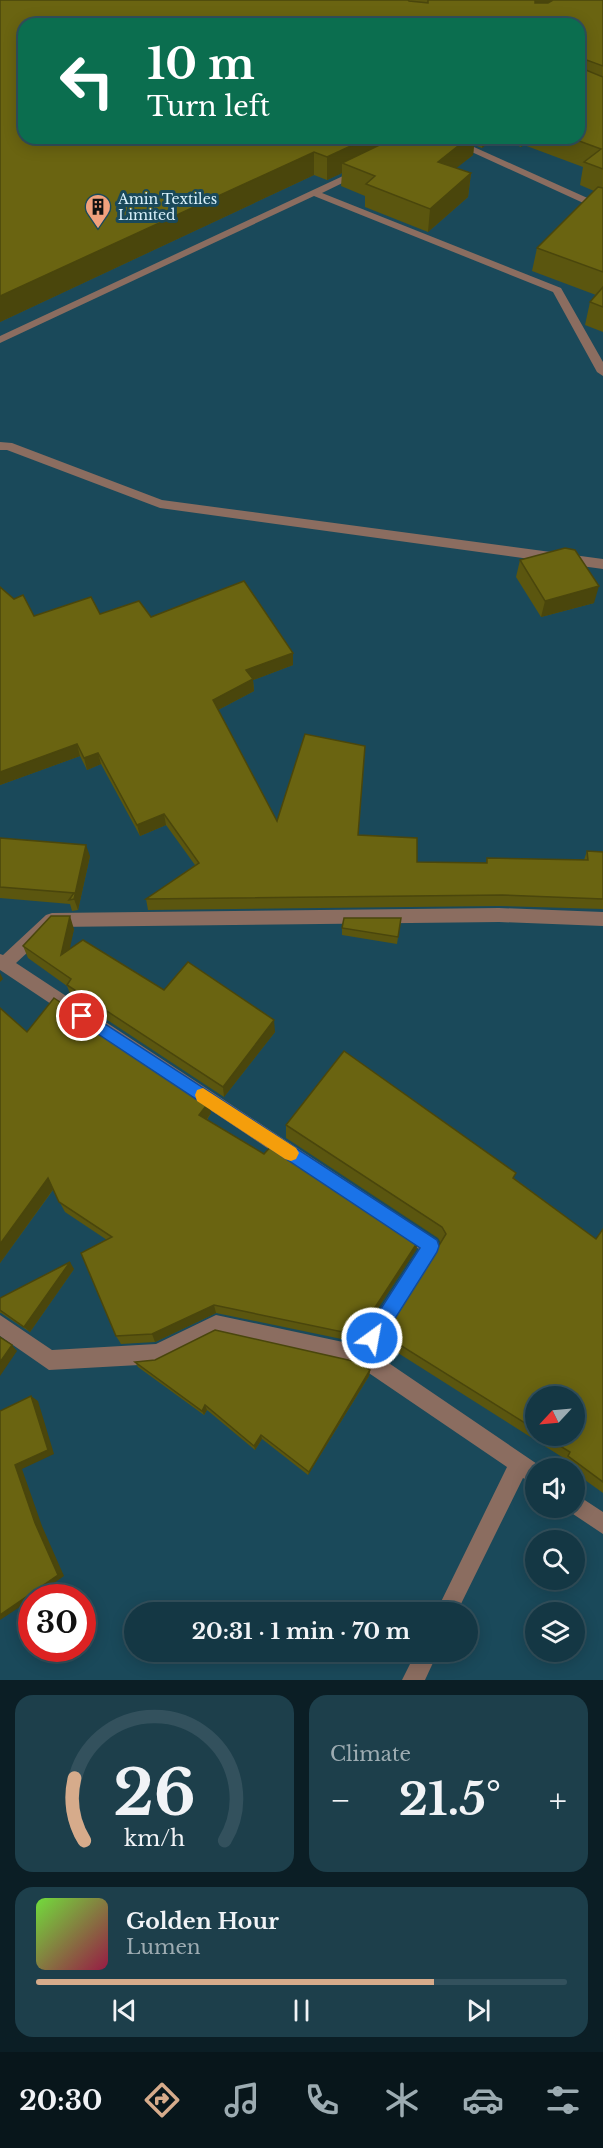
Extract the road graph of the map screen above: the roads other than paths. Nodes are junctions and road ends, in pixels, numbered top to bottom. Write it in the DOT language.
graph roads {
  1 [pos="459,144"];
  2 [pos="367,168"];
  3 [pos="314,193"];
  4 [pos="603,208"];
  5 [pos="0,340"];
  6 [pos="603,372"];
  7 [pos="0,447"];
  8 [pos="603,564"];
  9 [pos="603,919"];
  10 [pos="2,963"];
  11 [pos="0,1324"];
  12 [pos="361,1356"];
  13 [pos="525,1467"];
  14 [pos="525,1474"];
  15 [pos="585,1511"];
  16 [pos="603,1524"];
  17 [pos="452,1602"];
  18 [pos="422,1662"];
  19 [pos="413,1680"];
  1 -- 4 [label="street"];
  2 -- 3 [label="street"];
  3 -- 5 [label="street"];
  3 -- 6 [label="street"];
  7 -- 8 [label="street"];
  9 -- 10 [label="street"];
  10 -- 12 [label="street"];
  11 -- 12 [label="street"];
  12 -- 13 [label="street"];
  14 -- 17 [label="street"];
  15 -- 16 [label="street"];
  18 -- 19 [label="street"];
}
